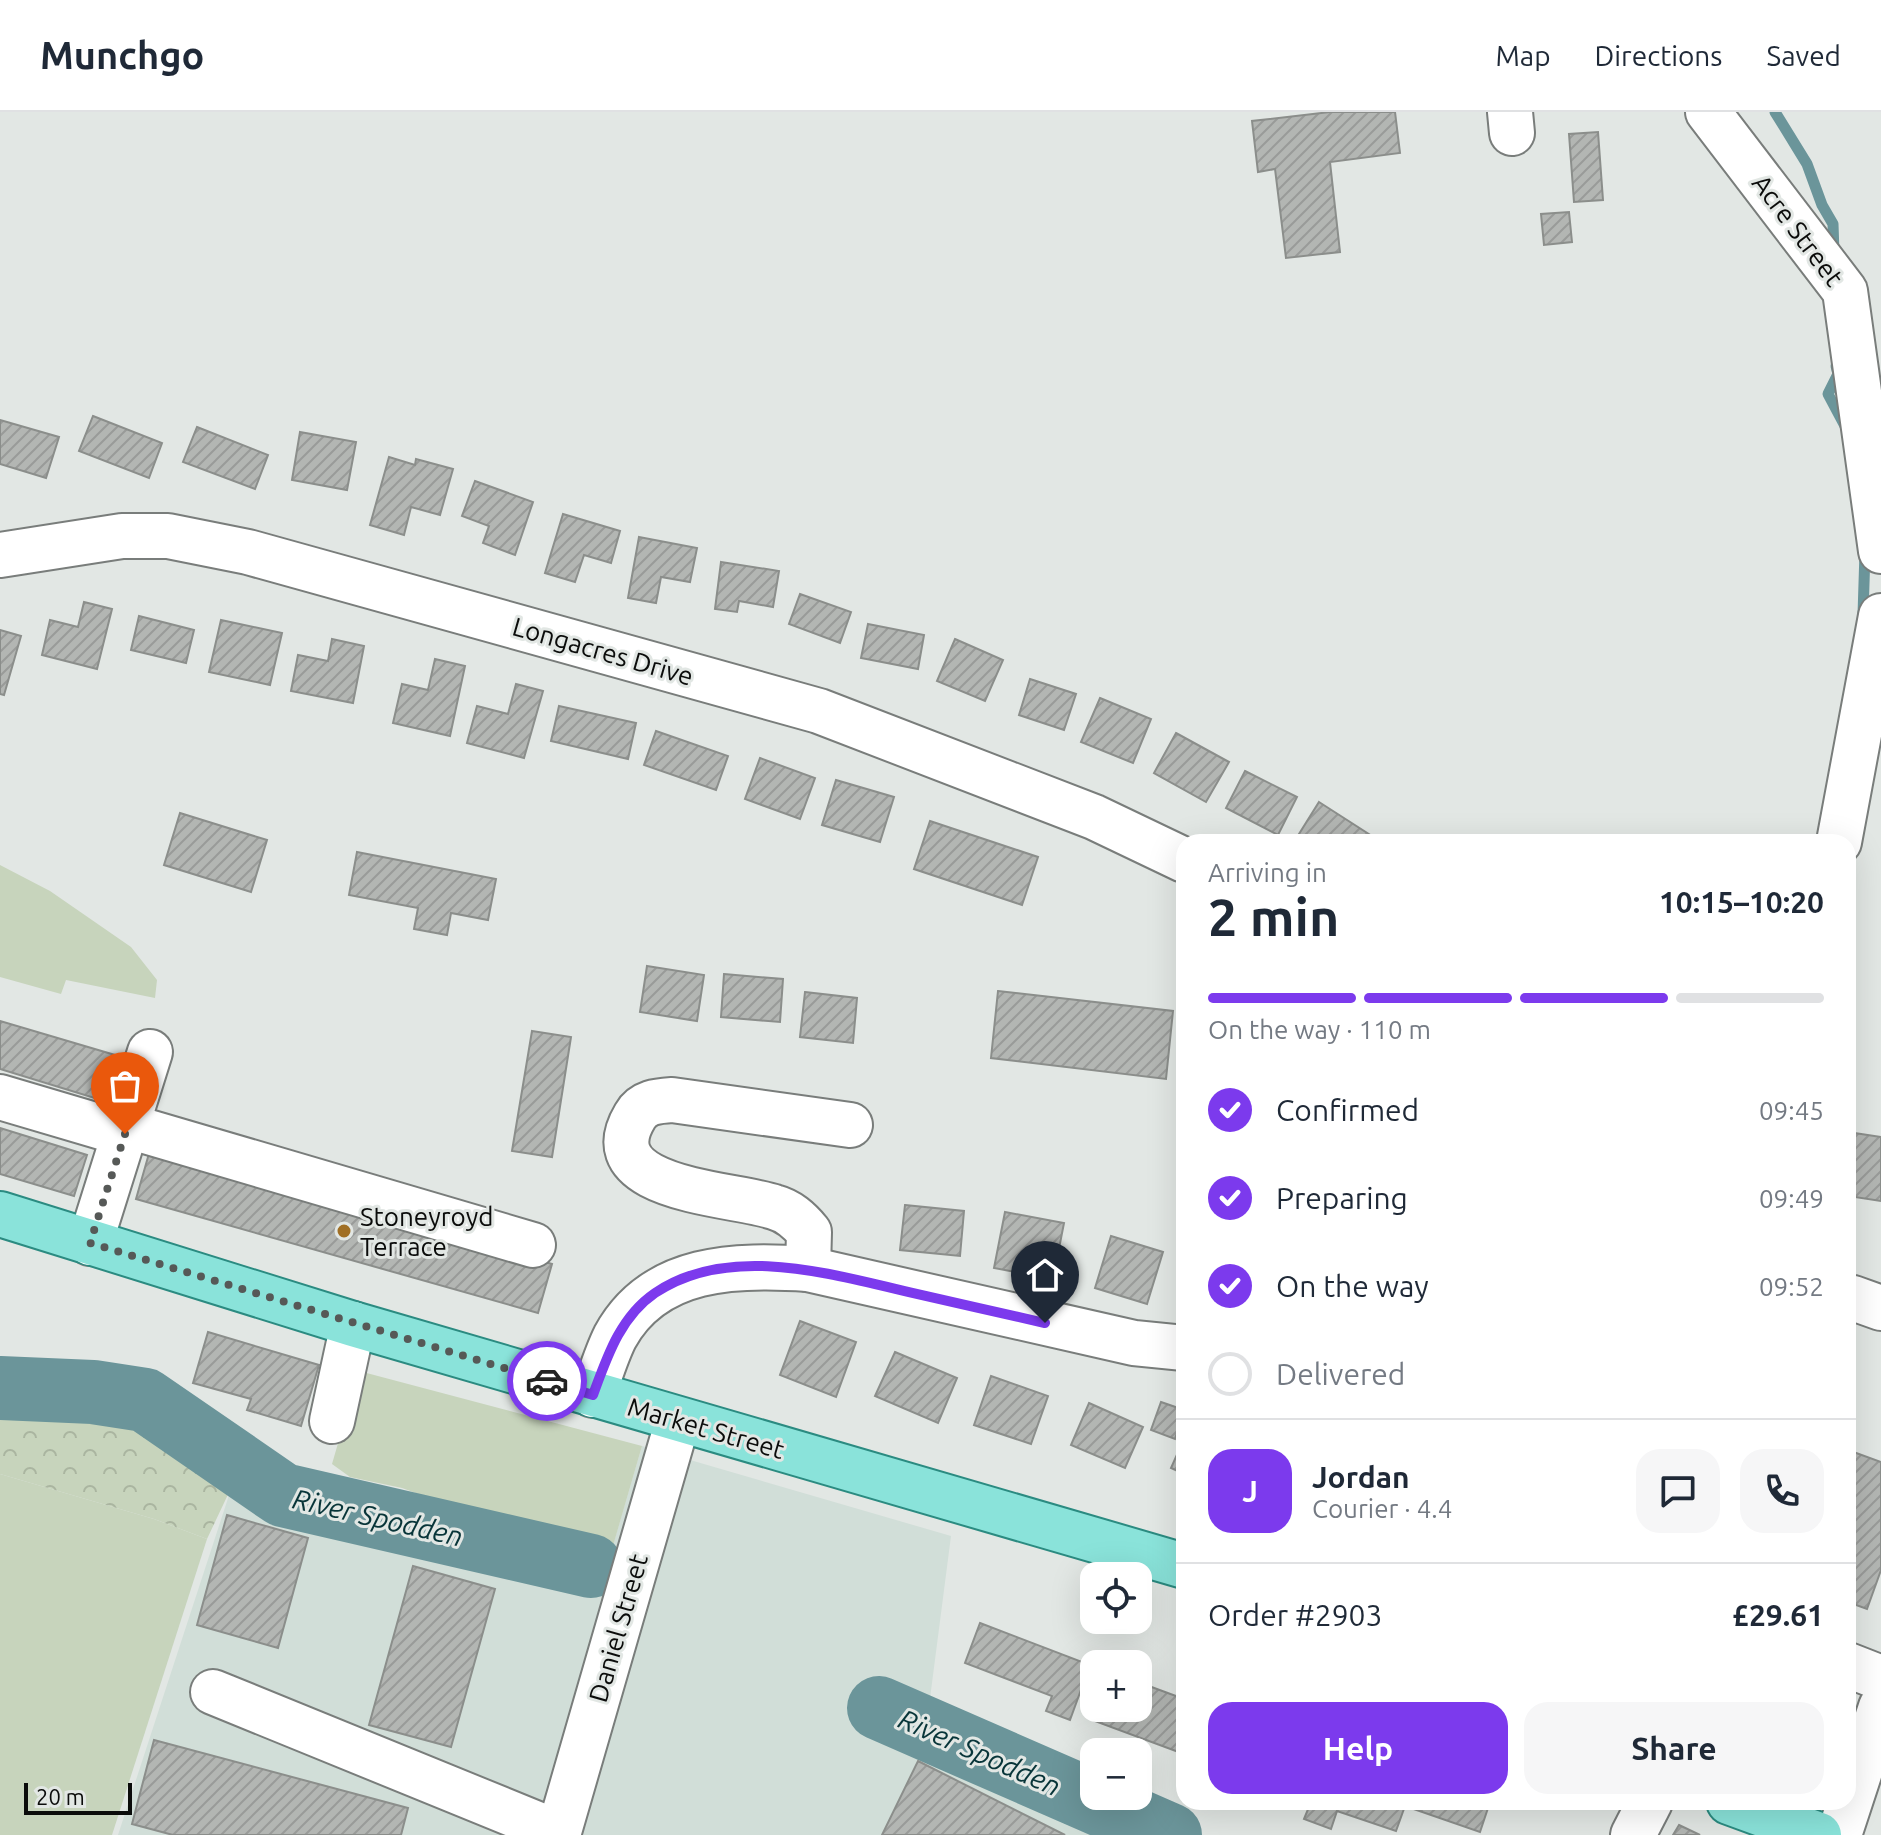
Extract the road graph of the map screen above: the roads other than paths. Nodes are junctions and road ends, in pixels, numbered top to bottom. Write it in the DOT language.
graph roads {
  1 [pos="1708,112"];
  2 [pos="1845,291"];
  3 [pos="1881,319"];
  4 [pos="1881,551"];
  5 [pos="0,555"];
  6 [pos="1881,616"];
  7 [pos="1840,834"];
  8 [pos="1176,856"];
  9 [pos="150,1052"];
  10 [pos="0,1097"];
  11 [pos="850,1125"];
  12 [pos="126,1130"];
  13 [pos="0,1214"];
  14 [pos="90,1243"];
  15 [pos="533,1245"];
  16 [pos="808,1269"];
  17 [pos="353,1324"];
  18 [pos="1176,1347"];
  19 [pos="593,1395"];
  20 [pos="678,1420"];
  21 [pos="332,1421"];
  22 [pos="1176,1564"];
  23 [pos="1856,1668"];
  24 [pos="1881,1678"];
  25 [pos="213,1692"];
  26 [pos="1881,1707"];
  27 [pos="1856,1783"];
  28 [pos="1646,1810"];
  29 [pos="1751,1810"];
  30 [pos="1847,1810"];
  31 [pos="558,1834"];
  32 [pos="1633,1835"];
  33 [pos="1819,1835"];
  34 [pos="1839,1835"];
  1 -- 2 [label="street, Acre Street"];
  2 -- 3 [label="street"];
  2 -- 4 [label="street, Acre Street"];
  5 -- 8 [label="street, Longacres Drive"];
  6 -- 7 [label="street"];
  9 -- 12 [label="street"];
  10 -- 12 [label="street"];
  11 -- 16 [label="street"];
  12 -- 14 [label="street"];
  12 -- 15 [label="street"];
  13 -- 14 [label="main road, Market Street"];
  14 -- 17 [label="main road, Market Street"];
  16 -- 18 [label="street"];
  16 -- 19 [label="street"];
  17 -- 19 [label="main road, Market Street"];
  17 -- 21 [label="street"];
  19 -- 20 [label="main road, Market Street"];
  20 -- 22 [label="main road, Market Street"];
  20 -- 31 [label="street, Daniel Street"];
  23 -- 24 [label="street"];
  25 -- 31 [label="street"];
  26 -- 27 [label="street"];
  28 -- 32 [label="street"];
  29 -- 33 [label="main road"];
  30 -- 34 [label="street"];
}
